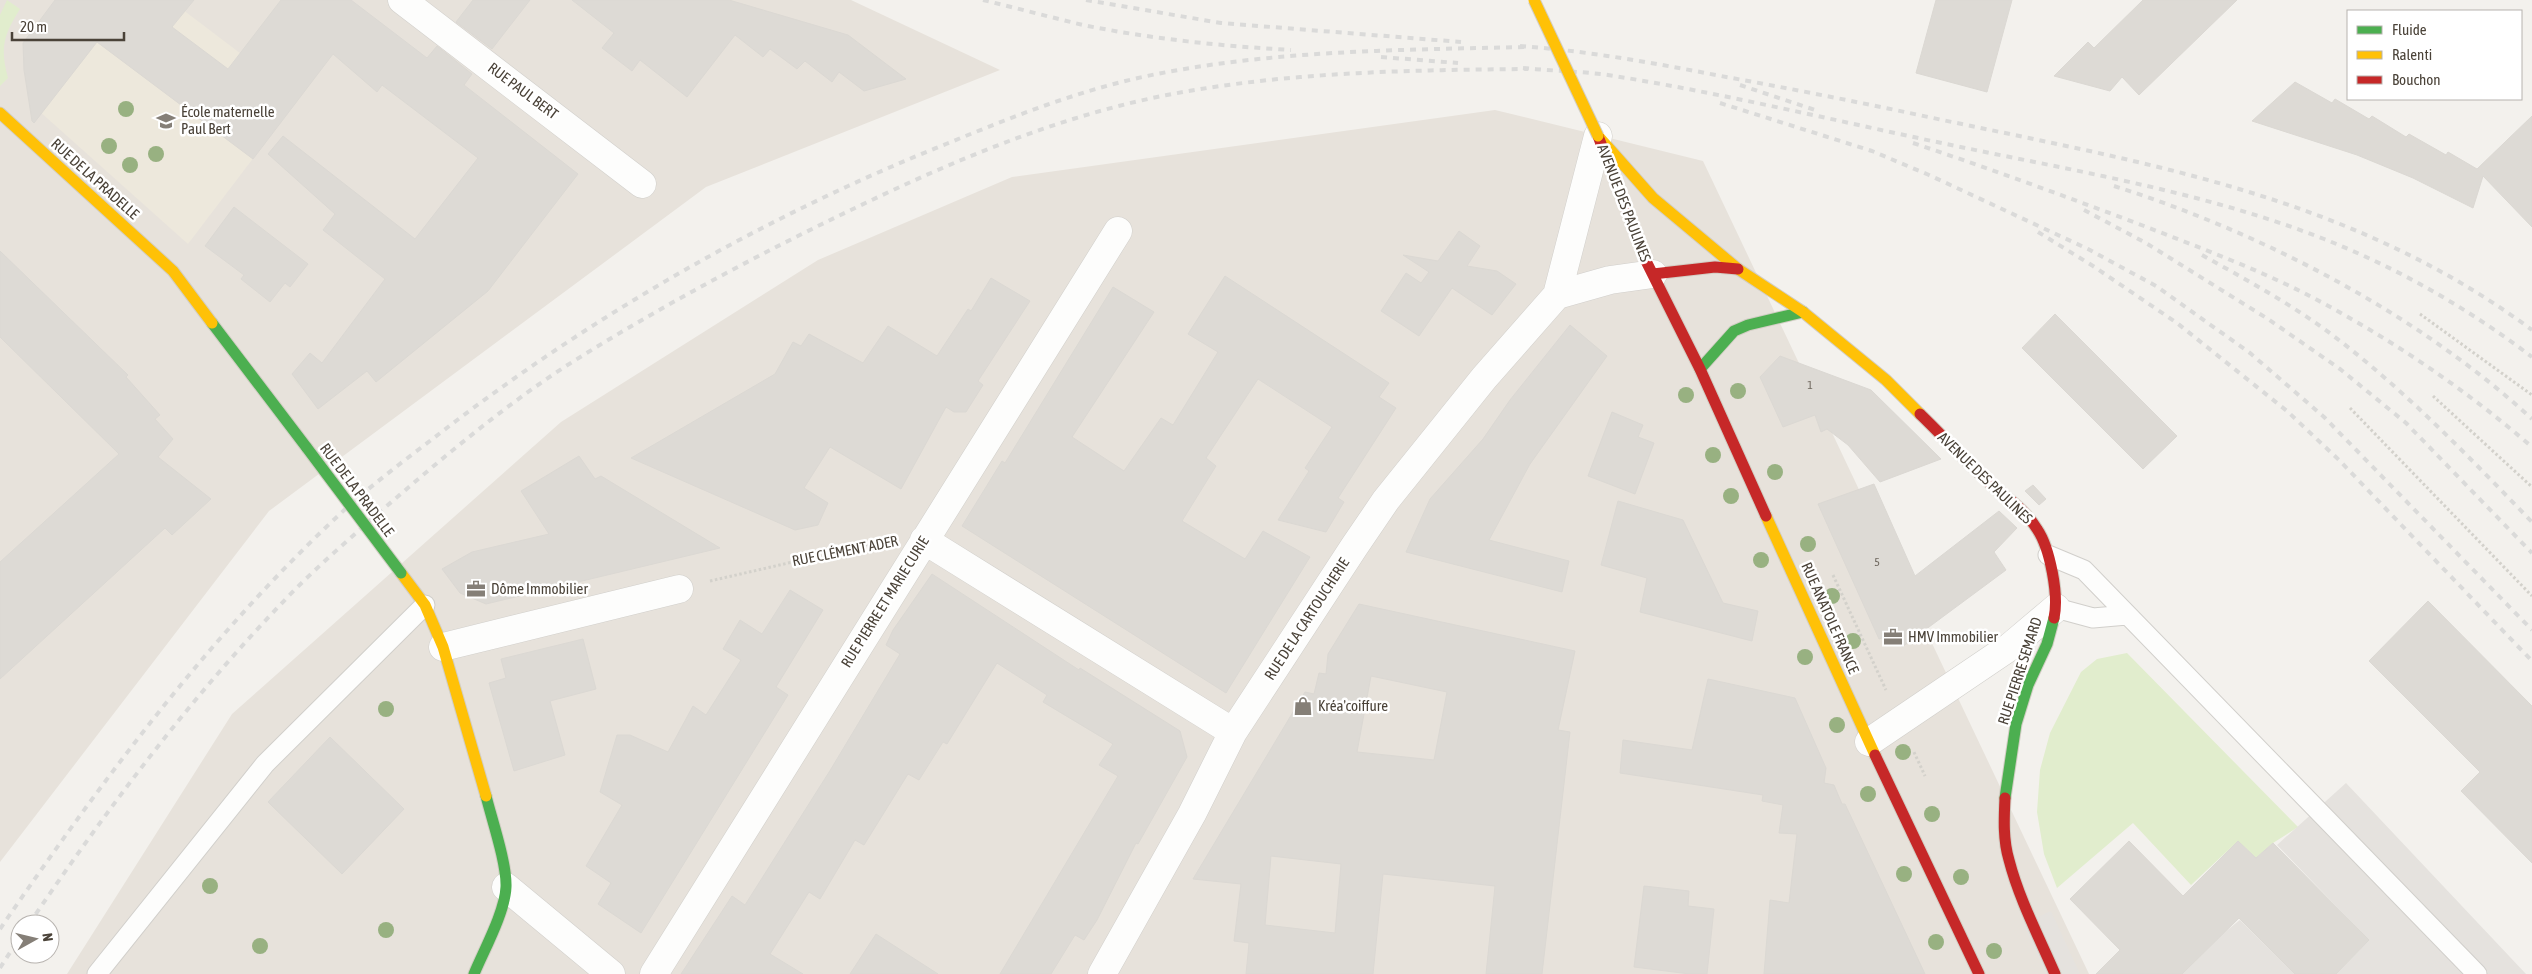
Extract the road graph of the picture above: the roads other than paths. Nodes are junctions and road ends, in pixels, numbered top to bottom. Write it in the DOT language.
graph roads {
  1 [pos="402,0"];
  2 [pos="1534,0"];
  3 [pos="0,113"];
  4 [pos="1598,136"];
  5 [pos="642,184"];
  6 [pos="1118,231"];
  7 [pos="1738,269"];
  8 [pos="1653,274"];
  9 [pos="1557,295"];
  10 [pos="1803,312"];
  11 [pos="1700,369"];
  12 [pos="924,540"];
  13 [pos="2048,554"];
  14 [pos="678,588"];
  15 [pos="424,605"];
  16 [pos="2056,608"];
  17 [pos="2127,615"];
  18 [pos="443,647"];
  19 [pos="1233,732"];
  20 [pos="1869,742"];
  21 [pos="506,887"];
  22 [pos="97,974"];
  23 [pos="474,974"];
  24 [pos="612,974"];
  25 [pos="654,974"];
  26 [pos="1102,974"];
  27 [pos="1979,974"];
  28 [pos="2055,974"];
  29 [pos="2477,974"];
  1 -- 5 [label="street, RUE PAUL BERT"];
  2 -- 4 [label="main road, AVENUE DES PAULINES, bridge"];
  3 -- 15 [label="main road, RUE DE LA PRADELLE, bridge"];
  4 -- 7 [label="main road, AVENUE DES PAULINES"];
  4 -- 8 [label="main road, AVENUE DES PAULINES"];
  4 -- 9 [label="street, RUE DE LA CARTOUCHERIE"];
  6 -- 12 [label="street, RUE PIERRE ET MARIE CURIE"];
  7 -- 8 [label="main road, AVENUE DES PAULINES"];
  7 -- 10 [label="main road, AVENUE DES PAULINES"];
  8 -- 9 [label="street"];
  8 -- 11 [label="main road, RUE ANATOLE FRANCE"];
  9 -- 19 [label="street, RUE DE LA CARTOUCHERIE"];
  10 -- 11 [label="main road"];
  10 -- 13 [label="main road, AVENUE DES PAULINES"];
  11 -- 20 [label="main road, RUE ANATOLE FRANCE"];
  12 -- 19 [label="street"];
  12 -- 25 [label="street, RUE PIERRE ET MARIE CURIE"];
  13 -- 16 [label="main road, AVENUE DES PAULINES"];
  13 -- 17 [label="lane"];
  14 -- 18 [label="street"];
  15 -- 18 [label="main road, RUE DE LA PRADELLE"];
  15 -- 22 [label="lane"];
  16 -- 17 [label="lane"];
  16 -- 20 [label="street"];
  16 -- 28 [label="main road, RUE PIERRE SEMARD"];
  17 -- 29 [label="lane"];
  18 -- 21 [label="main road, RUE DE LA PRADELLE"];
  19 -- 26 [label="street, RUE DE LA CARTOUCHERIE"];
  20 -- 27 [label="main road, RUE ANATOLE FRANCE"];
  21 -- 23 [label="main road, RUE DE LA PRADELLE"];
  21 -- 24 [label="street"];
}
